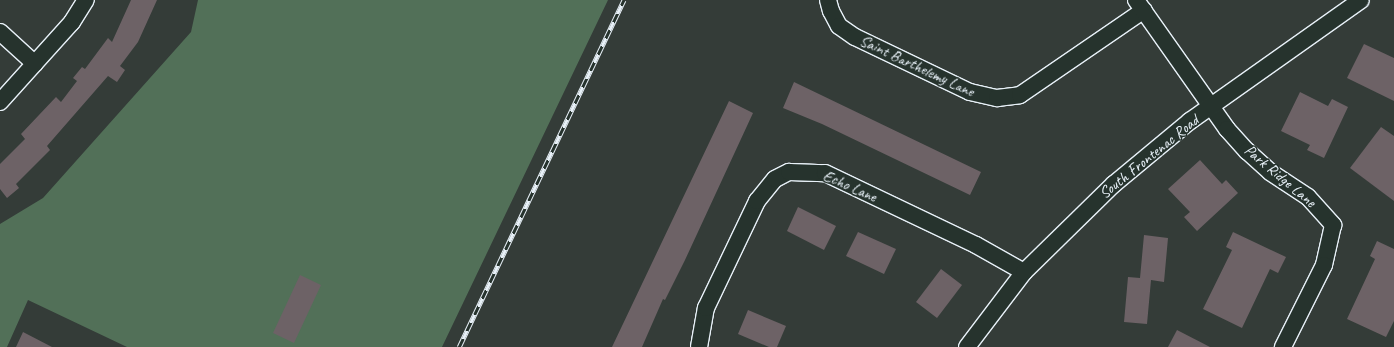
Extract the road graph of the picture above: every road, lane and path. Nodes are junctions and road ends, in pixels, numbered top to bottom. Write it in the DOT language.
graph roads {
  1 [pos="86,0"];
  2 [pos="828,0"];
  3 [pos="1361,0"];
  4 [pos="1140,5"];
  5 [pos="0,32"];
  6 [pos="35,64"];
  7 [pos="0,102"];
  8 [pos="1213,106"];
  9 [pos="1024,272"];
  10 [pos="699,347"];
  11 [pos="967,347"];
  12 [pos="1283,347"];
  1 -- 6 [label="street"];
  2 -- 4 [label="street, Saint Barthelemy Lane"];
  3 -- 8 [label="street, South Frontenac Road"];
  4 -- 8 [label="street, Park Ridge Lane"];
  5 -- 6 [label="street"];
  6 -- 7 [label="street"];
  8 -- 9 [label="street, South Frontenac Road"];
  8 -- 12 [label="street, Park Ridge Lane"];
  9 -- 10 [label="street, Echo Lane"];
  9 -- 11 [label="street, South Frontenac Road"];
}
